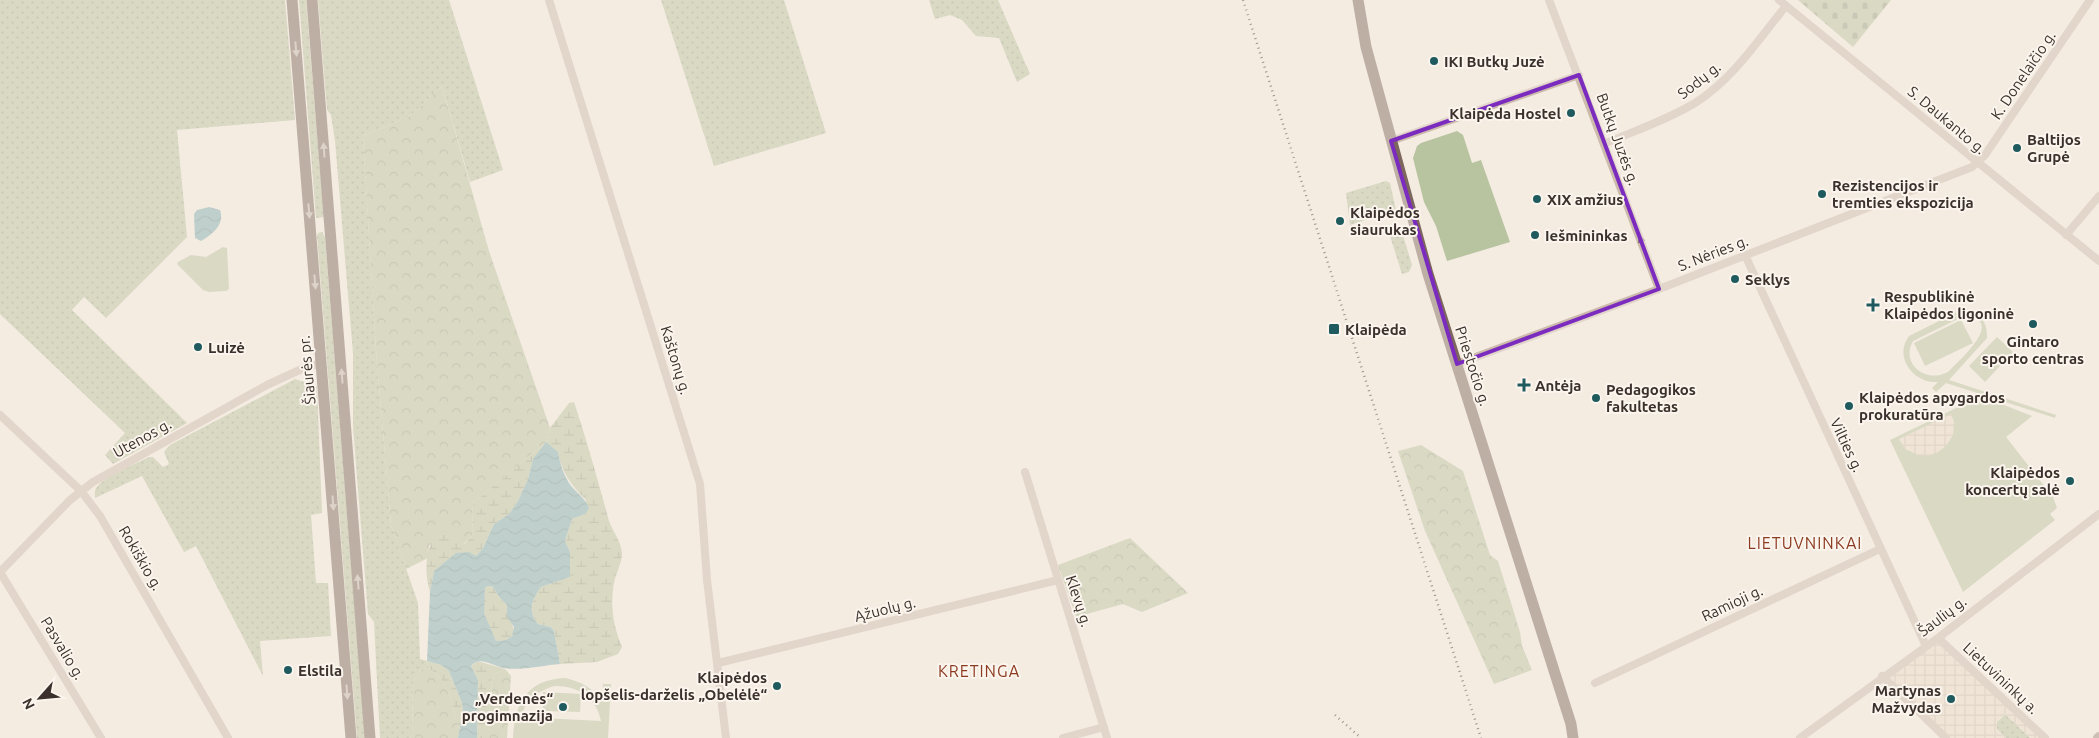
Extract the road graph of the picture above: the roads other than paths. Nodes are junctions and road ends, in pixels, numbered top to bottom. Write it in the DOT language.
graph roads {
  1 [pos="292,0"];
  2 [pos="312,0"];
  3 [pos="549,0"];
  4 [pos="1358,0"];
  5 [pos="1549,0"];
  6 [pos="1779,0"];
  7 [pos="2090,0"];
  8 [pos="1786,6"];
  9 [pos="1579,74"];
  10 [pos="1391,141"];
  11 [pos="1604,144"];
  12 [pos="1978,164"];
  13 [pos="2099,196"];
  14 [pos="330,232"];
  15 [pos="311,234"];
  16 [pos="2066,235"];
  17 [pos="1745,255"];
  18 [pos="2099,261"];
  19 [pos="1659,289"];
  20 [pos="322,363"];
  21 [pos="1456,364"];
  22 [pos="1,417"];
  23 [pos="1025,472"];
  24 [pos="81,491"];
  25 [pos="2099,514"];
  26 [pos="1880,549"];
  27 [pos="0,572"];
  28 [pos="1058,580"];
  29 [pos="1938,638"];
  30 [pos="1926,646"];
  31 [pos="718,663"];
  32 [pos="1882,676"];
  33 [pos="1595,683"];
  34 [pos="1104,727"];
  35 [pos="101,738"];
  36 [pos="228,738"];
  37 [pos="351,738"];
  38 [pos="370,738"];
  39 [pos="726,738"];
  40 [pos="1063,738"];
  41 [pos="1107,738"];
  42 [pos="1573,738"];
  43 [pos="1800,738"];
  44 [pos="1946,738"];
  45 [pos="2046,738"];
  1 -- 15 [label="main road, Šiaurės pr., one-way"];
  14 -- 2 [label="main road, one-way"];
  3 -- 31 [label="street, Kaštonų g."];
  4 -- 10 [label="main road, Priestočio g."];
  5 -- 9 [label="street, Butkų Juzės g."];
  6 -- 8 [label="street, S. Daukanto g."];
  7 -- 12 [label="street, K. Donelaičio g."];
  8 -- 11 [label="street, Sodų g."];
  8 -- 12 [label="street, S. Daukanto g."];
  9 -- 10 [label="street"];
  9 -- 11 [label="street, Butkų Juzės g."];
  10 -- 21 [label="main road, Priestočio g."];
  19 -- 11 [label="street, Butkų Juzės g., one-way"];
  12 -- 16 [label="street, S. Daukanto g."];
  12 -- 17 [label="street, S. Nėries g."];
  13 -- 16 [label="street"];
  14 -- 15 [label="main road"];
  38 -- 14 [label="main road, one-way"];
  15 -- 20 [label="main road, Šiaurės pr., one-way"];
  16 -- 18 [label="street, S. Daukanto g."];
  17 -- 19 [label="street, S. Nėries g."];
  17 -- 26 [label="street, Vilties g."];
  19 -- 21 [label="street, S. Nėries g."];
  20 -- 24 [label="street, Utenos g."];
  20 -- 37 [label="main road, Šiaurės pr., one-way"];
  21 -- 42 [label="main road, Priestočio g."];
  22 -- 24 [label="street, Rokiškio g."];
  23 -- 28 [label="street, Klevų g."];
  24 -- 27 [label="street, Utenos g."];
  24 -- 36 [label="street, Rokiškio g."];
  25 -- 29 [label="street, Šaulių g."];
  26 -- 30 [label="street, Vilties g."];
  26 -- 33 [label="street, Ramioji g."];
  27 -- 35 [label="street, Pasvalio g."];
  28 -- 31 [label="street, Ąžuolų g."];
  28 -- 34 [label="street, Klevų g."];
  29 -- 30 [label="street, Šaulių g."];
  29 -- 45 [label="street, Lietuvininkų a."];
  30 -- 32 [label="street, Šaulių g."];
  31 -- 39 [label="street, Kaštonų g."];
  32 -- 43 [label="street, Šaulių g."];
  32 -- 44 [label="street"];
  34 -- 40 [label="street"];
  34 -- 41 [label="street, Klevų g."];
}
